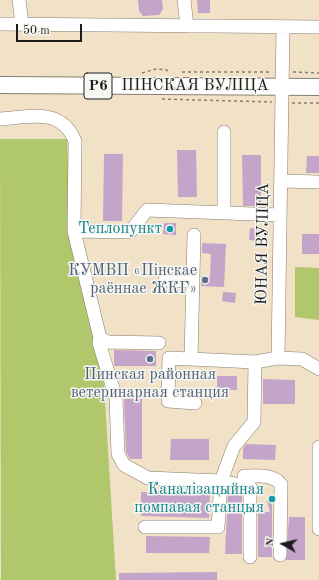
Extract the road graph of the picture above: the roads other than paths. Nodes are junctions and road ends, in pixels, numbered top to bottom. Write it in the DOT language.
graph roads {
  1 [pos="19,0"];
  2 [pos="184,0"];
  3 [pos="0,24"];
  4 [pos="22,24"];
  5 [pos="187,26"];
  6 [pos="283,27"];
  7 [pos="319,27"];
  8 [pos="0,85"];
  9 [pos="283,87"];
  10 [pos="319,87"];
  11 [pos="0,119"];
  12 [pos="224,132"];
  13 [pos="282,180"];
  14 [pos="319,182"];
  15 [pos="224,213"];
  16 [pos="280,215"];
  17 [pos="74,231"];
  18 [pos="194,235"];
  19 [pos="165,280"];
  20 [pos="193,281"];
  21 [pos="100,338"];
  22 [pos="159,343"];
  23 [pos="191,358"];
  24 [pos="278,358"];
  25 [pos="255,362"];
  26 [pos="319,369"];
  27 [pos="195,403"];
  28 [pos="319,447"];
  29 [pos="230,457"];
  30 [pos="221,481"];
  31 [pos="247,481"];
  32 [pos="318,510"];
  33 [pos="145,527"];
  34 [pos="319,529"];
  35 [pos="280,555"];
  36 [pos="250,557"];
  1 -- 4 [label="street"];
  2 -- 5 [label="street"];
  3 -- 4 [label="street"];
  4 -- 5 [label="street"];
  5 -- 6 [label="street"];
  6 -- 7 [label="street"];
  6 -- 9 [label="street, ЮНАЯ ВУЛІЦА"];
  8 -- 9 [label="main road, ПІНСКАЯ ВУЛІЦА / Р6"];
  9 -- 10 [label="main road, ПІНСКАЯ ВУЛІЦА / Р6"];
  9 -- 13 [label="street, ЮНАЯ ВУЛІЦА"];
  11 -- 17 [label="street"];
  12 -- 15 [label="street"];
  13 -- 14 [label="street"];
  13 -- 16 [label="street, ЮНАЯ ВУЛІЦА"];
  15 -- 16 [label="street"];
  15 -- 17 [label="street"];
  16 -- 24 [label="street, ЮНАЯ ВУЛІЦА"];
  17 -- 21 [label="street"];
  18 -- 20 [label="street"];
  19 -- 20 [label="street"];
  20 -- 23 [label="street"];
  21 -- 22 [label="street"];
  21 -- 30 [label="street"];
  23 -- 25 [label="street"];
  23 -- 27 [label="street"];
  24 -- 25 [label="street"];
  24 -- 26 [label="street"];
  25 -- 29 [label="street"];
  28 -- 32 [label="street"];
  29 -- 30 [label="street"];
  29 -- 31 [label="street"];
  30 -- 31 [label="street"];
  30 -- 33 [label="street"];
  31 -- 35 [label="street"];
  31 -- 36 [label="street"];
  32 -- 34 [label="street"];
}
